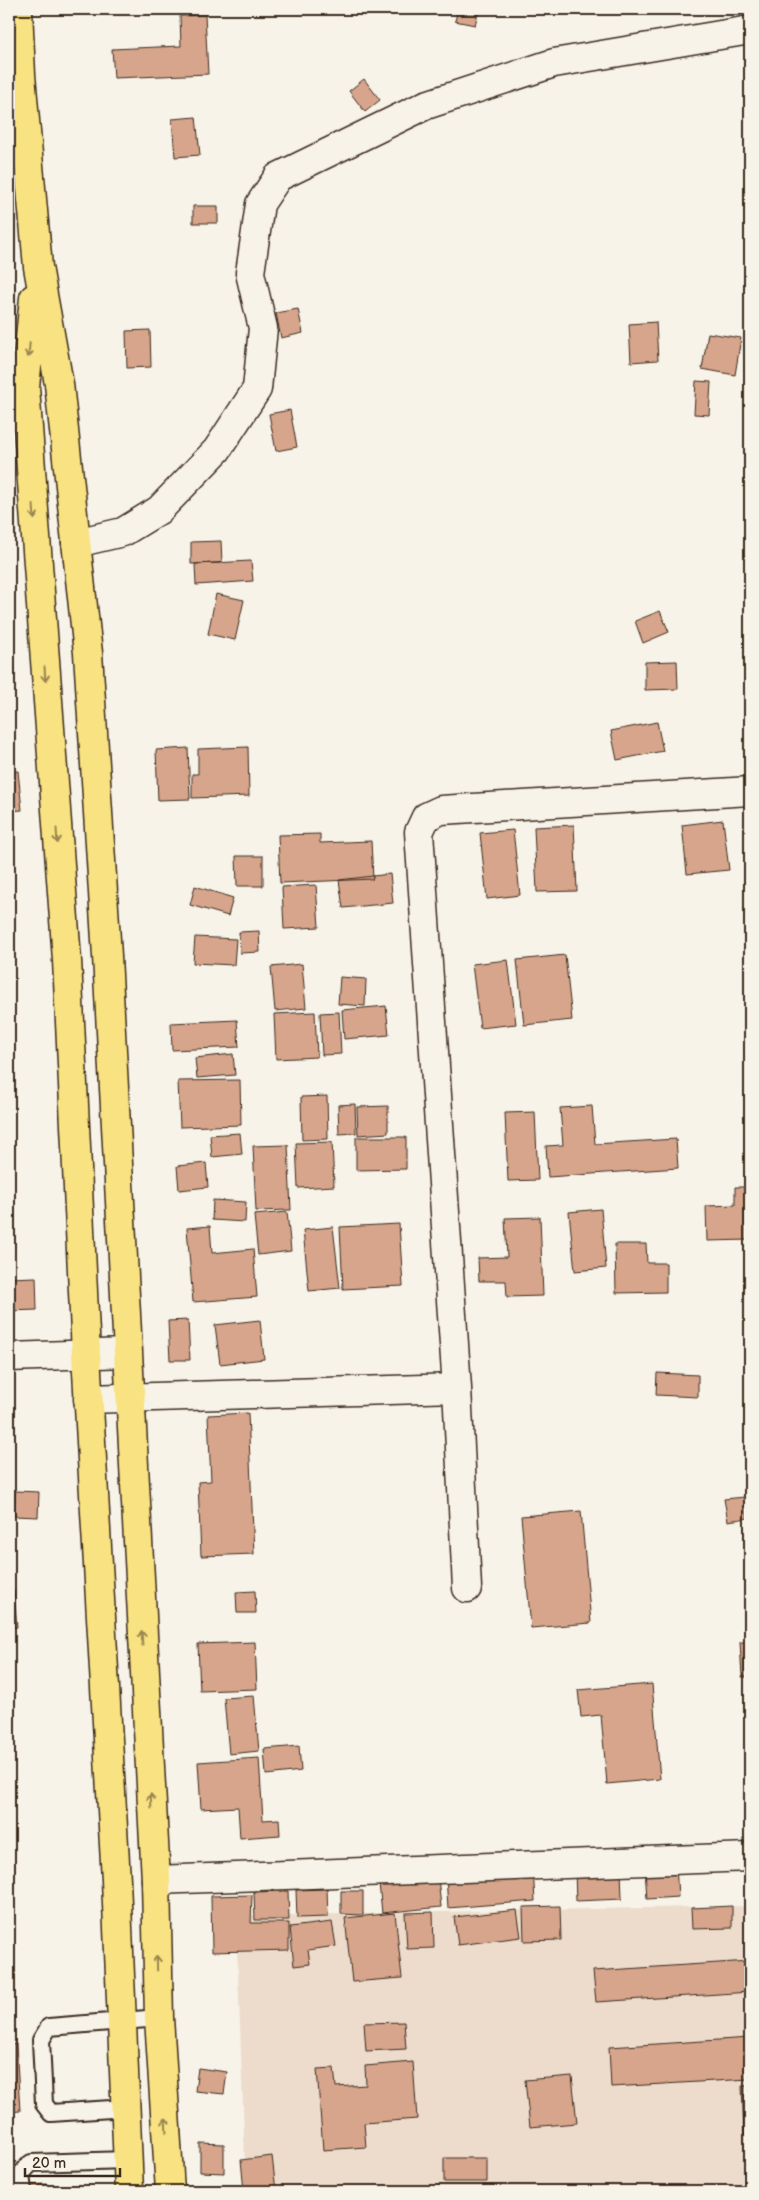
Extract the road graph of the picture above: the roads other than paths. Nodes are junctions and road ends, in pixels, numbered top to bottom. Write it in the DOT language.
graph roads {
  1 [pos="18,9"];
  2 [pos="750,30"];
  3 [pos="15,76"];
  4 [pos="38,267"];
  5 [pos="76,543"];
  6 [pos="750,791"];
  7 [pos="86,1354"];
  8 [pos="127,1354"];
  9 [pos="9,1357"];
  10 [pos="457,1388"];
  11 [pos="129,1398"];
  12 [pos="88,1400"];
  13 [pos="466,1588"];
  14 [pos="750,1857"];
  15 [pos="156,1880"];
  16 [pos="158,2018"];
  17 [pos="123,2020"];
  18 [pos="126,2108"];
  19 [pos="127,2160"];
  20 [pos="23,2191"];
  21 [pos="129,2191"];
  22 [pos="170,2191"];
  1 -- 3 [label="main road"];
  2 -- 5 [label="street"];
  3 -- 4 [label="main road"];
  4 -- 5 [label="main road"];
  4 -- 7 [label="main road, one-way"];
  5 -- 8 [label="main road"];
  6 -- 10 [label="street"];
  7 -- 8 [label="street"];
  7 -- 9 [label="street"];
  7 -- 12 [label="main road"];
  8 -- 11 [label="main road"];
  10 -- 11 [label="street"];
  10 -- 13 [label="street"];
  11 -- 12 [label="street"];
  15 -- 11 [label="main road, one-way"];
  12 -- 17 [label="main road"];
  14 -- 15 [label="street"];
  16 -- 15 [label="main road, one-way"];
  16 -- 17 [label="lane"];
  22 -- 16 [label="main road, one-way"];
  17 -- 18 [label="main road"];
  17 -- 18 [label="lane"];
  18 -- 19 [label="main road"];
  19 -- 20 [label="lane"];
  19 -- 21 [label="main road"];
}
